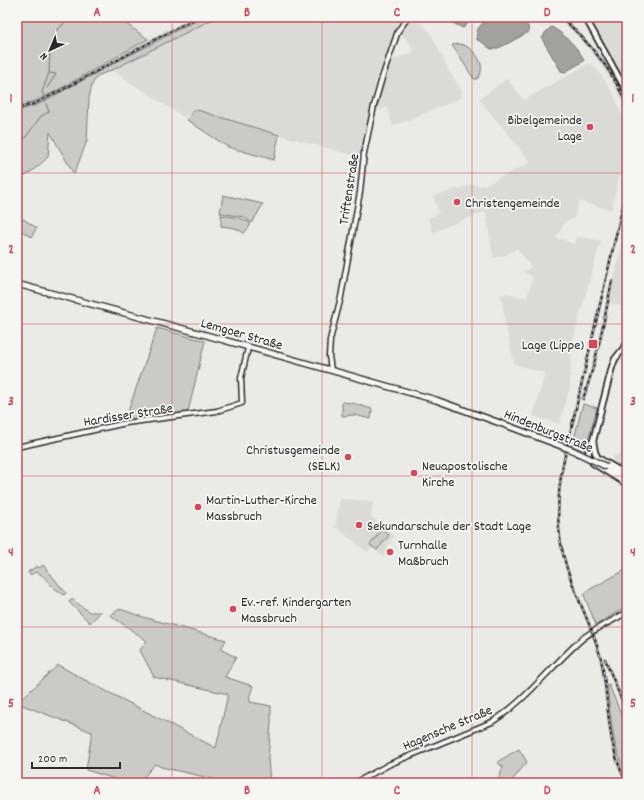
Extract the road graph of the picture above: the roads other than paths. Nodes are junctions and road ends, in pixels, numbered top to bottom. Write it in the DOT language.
graph roads {
  1 [pos="408,17"];
  2 [pos="585,17"];
  3 [pos="627,92"];
  4 [pos="17,284"];
  5 [pos="627,344"];
  6 [pos="248,348"];
  7 [pos="331,370"];
  8 [pos="460,408"];
  9 [pos="592,446"];
  10 [pos="17,447"];
  11 [pos="627,475"];
  12 [pos="627,479"];
  13 [pos="627,484"];
  14 [pos="627,612"];
  15 [pos="355,783"];
  1 -- 7 [label="street, Triftenstraße"];
  2 -- 3 [label="main road"];
  4 -- 6 [label="main road, Lemgoer Straße"];
  5 -- 9 [label="main road"];
  6 -- 7 [label="main road, Lemgoer Straße"];
  6 -- 10 [label="street, Hardisser Straße"];
  7 -- 8 [label="main road, Lemgoer Straße"];
  8 -- 12 [label="main road, Hindenburgstraße, bridge"];
  9 -- 11 [label="main road, Hindenburgstraße"];
  9 -- 13 [label="main road, Hindenburgstraße"];
  14 -- 15 [label="street, Hagensche Straße"];
}
